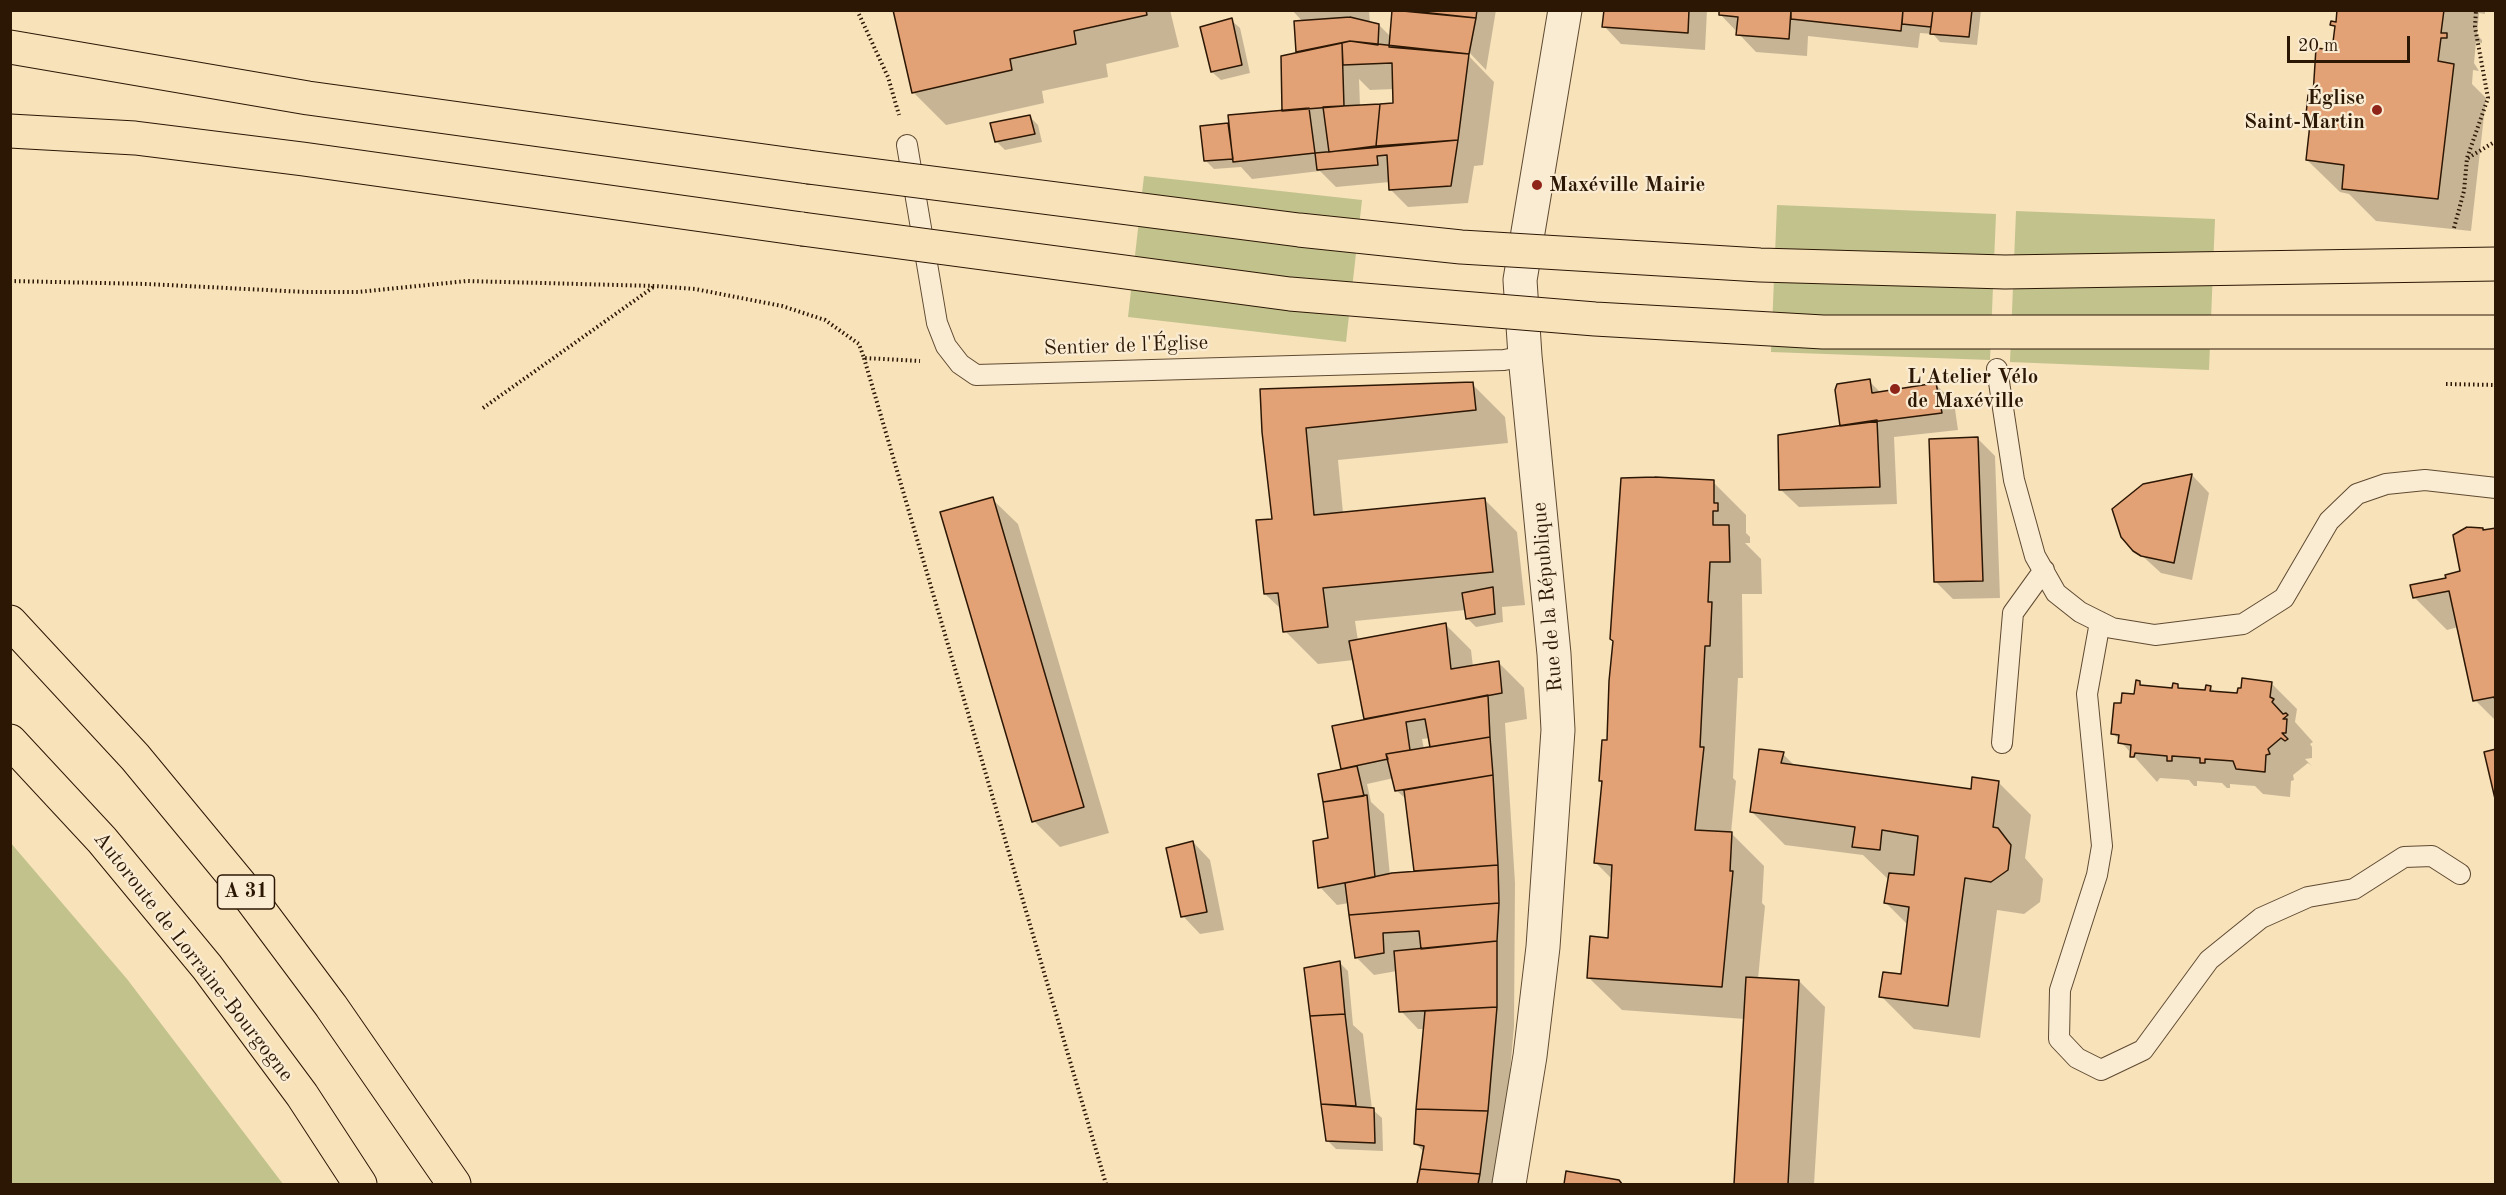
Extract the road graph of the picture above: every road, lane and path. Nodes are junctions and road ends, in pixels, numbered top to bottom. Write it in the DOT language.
graph roads {
  1 [pos="857,10"];
  2 [pos="1565,10"];
  3 [pos="2476,10"];
  4 [pos="10,47"];
  5 [pos="10,131"];
  6 [pos="2496,141"];
  7 [pos="907,145"];
  8 [pos="2467,158"];
  9 [pos="2452,234"];
  10 [pos="2496,264"];
  11 [pos="10,282"];
  12 [pos="655,286"];
  13 [pos="2496,332"];
  14 [pos="1524,356"];
  15 [pos="864,358"];
  16 [pos="960,364"];
  17 [pos="1996,369"];
  18 [pos="2446,384"];
  19 [pos="2496,385"];
  20 [pos="483,408"];
  21 [pos="2496,488"];
  22 [pos="2044,570"];
  23 [pos="10,622"];
  24 [pos="2100,622"];
  25 [pos="10,741"];
  26 [pos="2002,743"];
  27 [pos="2460,874"];
  28 [pos="360,1185"];
  29 [pos="454,1185"];
  30 [pos="1106,1185"];
  31 [pos="1509,1185"];
  1 -- 7 [label="path"];
  2 -- 14 [label="street, Rue de la République"];
  3 -- 8 [label="path"];
  4 -- 10 [label="highway, bridge"];
  5 -- 13 [label="highway, bridge"];
  6 -- 8 [label="path"];
  7 -- 16 [label="lane"];
  8 -- 9 [label="path"];
  11 -- 12 [label="path"];
  12 -- 15 [label="path"];
  12 -- 20 [label="path"];
  14 -- 16 [label="lane, Sentier de l'Église"];
  14 -- 31 [label="street, Rue de la République"];
  15 -- 16 [label="path"];
  15 -- 30 [label="path"];
  17 -- 22 [label="lane"];
  18 -- 19 [label="path"];
  21 -- 24 [label="lane"];
  22 -- 24 [label="lane"];
  22 -- 26 [label="lane"];
  23 -- 29 [label="highway, A 31"];
  24 -- 27 [label="lane"];
  25 -- 28 [label="highway, Autoroute de Lorraine-Bourgogne"];
}
